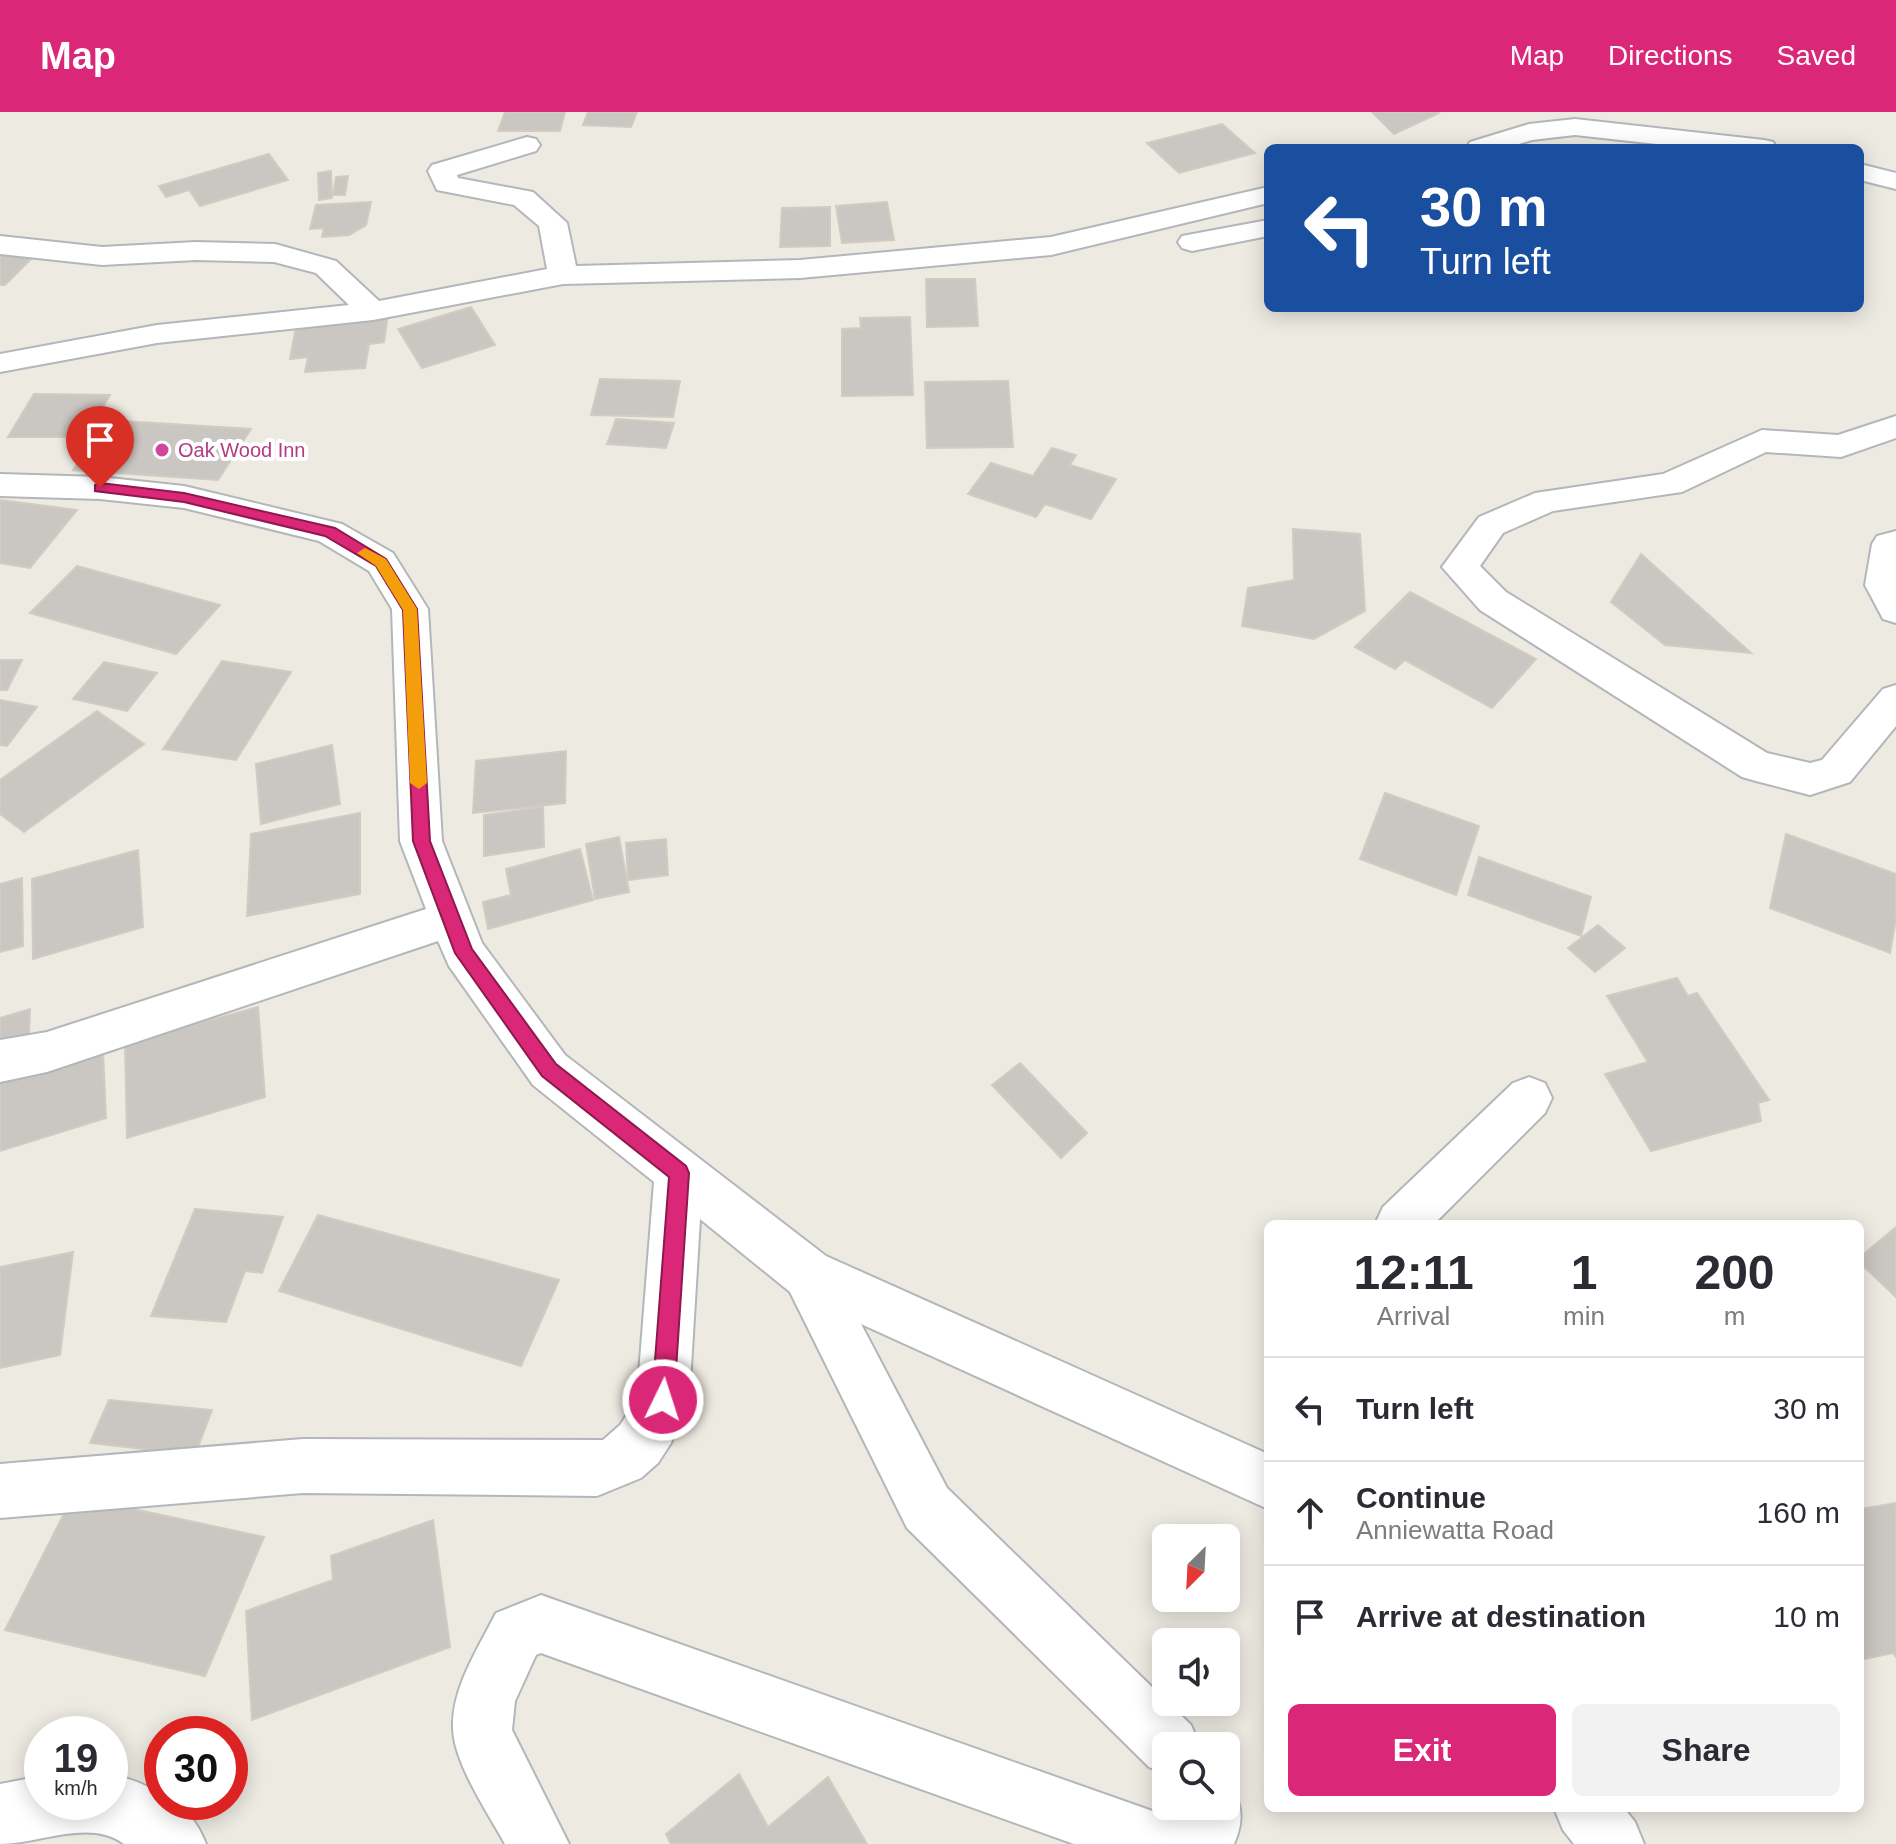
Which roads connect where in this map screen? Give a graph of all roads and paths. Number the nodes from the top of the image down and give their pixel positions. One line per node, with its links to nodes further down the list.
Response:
1 (1492, 144): 2 (street)
2 (1728, 144)
3 (527, 145): 10 (street)
4 (1864, 173): 5 (street)
5 (1896, 181)
6 (1264, 196): 9 (street)
7 (1264, 229): 9 (street)
8 (0, 245): 11 (street)
9 (1051, 246): 10 (street)
10 (563, 275): 11 (street)
11 (373, 311): 12 (street)
12 (0, 363)
13 (1896, 426): 17 (street)
14 (0, 485): 18 (street)
15 (1896, 543): 16 (street)
16 (1896, 610)
17 (1896, 699)
18 (451, 919): 19 (street); 21 (street)
19 (0, 1061)
20 (1529, 1098): 22 (street)
21 (679, 1173): 23 (street); 25 (street)
22 (1404, 1220)
23 (808, 1274): 24 (street); 26 (street)
24 (1264, 1480)
25 (0, 1491)
26 (1156, 1732)
27 (128, 1809): 32 (street)
28 (24, 1810): 30 (street)
29 (1588, 1812): 36 (street)
30 (0, 1815)
31 (1212, 1820): 35 (street)
32 (175, 1844)
33 (538, 1844): 34 (street)
34 (1161, 1844)
35 (1195, 1844)
36 (1613, 1844)

